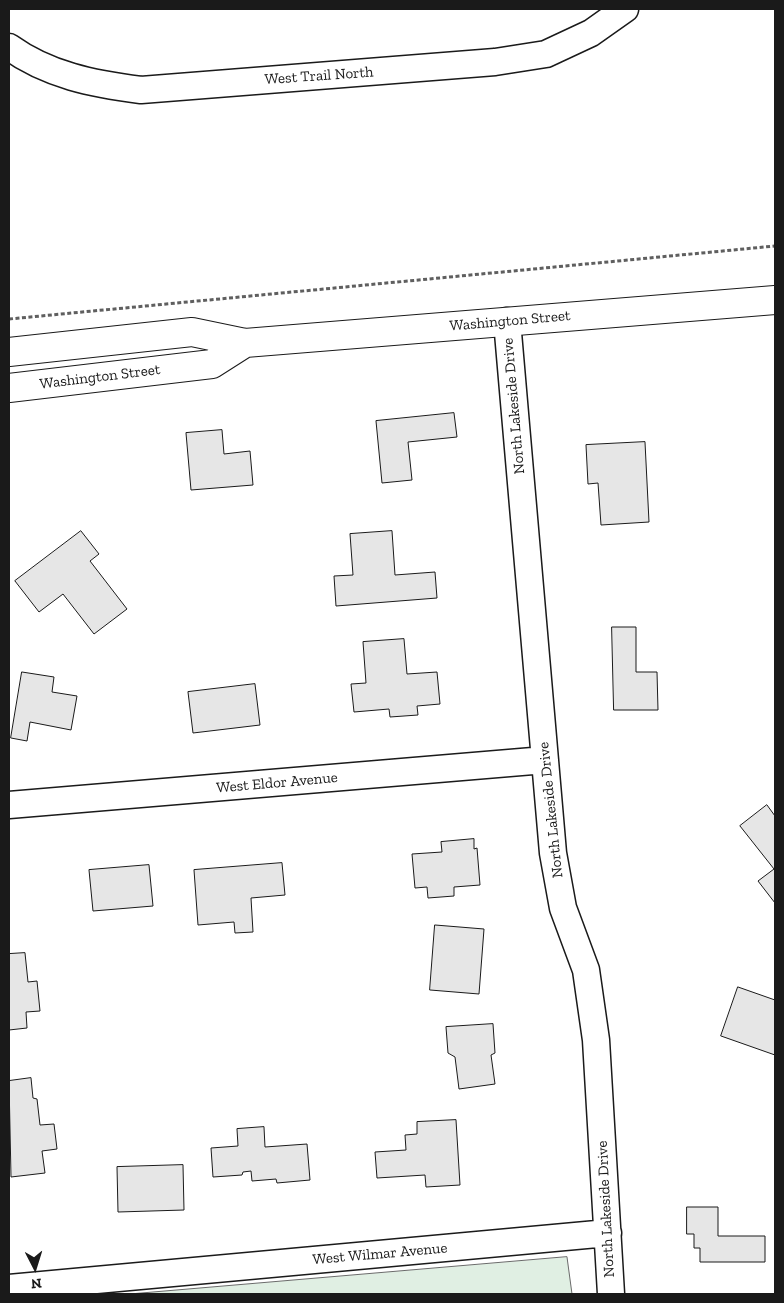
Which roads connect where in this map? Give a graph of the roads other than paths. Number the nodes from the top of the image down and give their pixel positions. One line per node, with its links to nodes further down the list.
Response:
1 (625, 9): 2 (street, West Trail North)
2 (9, 47)
3 (775, 300): 4 (main road, Washington Street)
4 (507, 321): 5 (main road, Washington Street); 8 (street, North Lakeside Drive)
5 (245, 343): 6 (main road, Washington Street); 7 (main road, Washington Street)
6 (9, 352)
7 (9, 388)
8 (545, 760): 9 (street, West Eldor Avenue); 10 (street, North Lakeside Drive)
9 (9, 805)
10 (608, 1233): 11 (street, West Wilmar Avenue); 12 (street, North Lakeside Drive)
11 (9, 1288)
12 (610, 1294)

